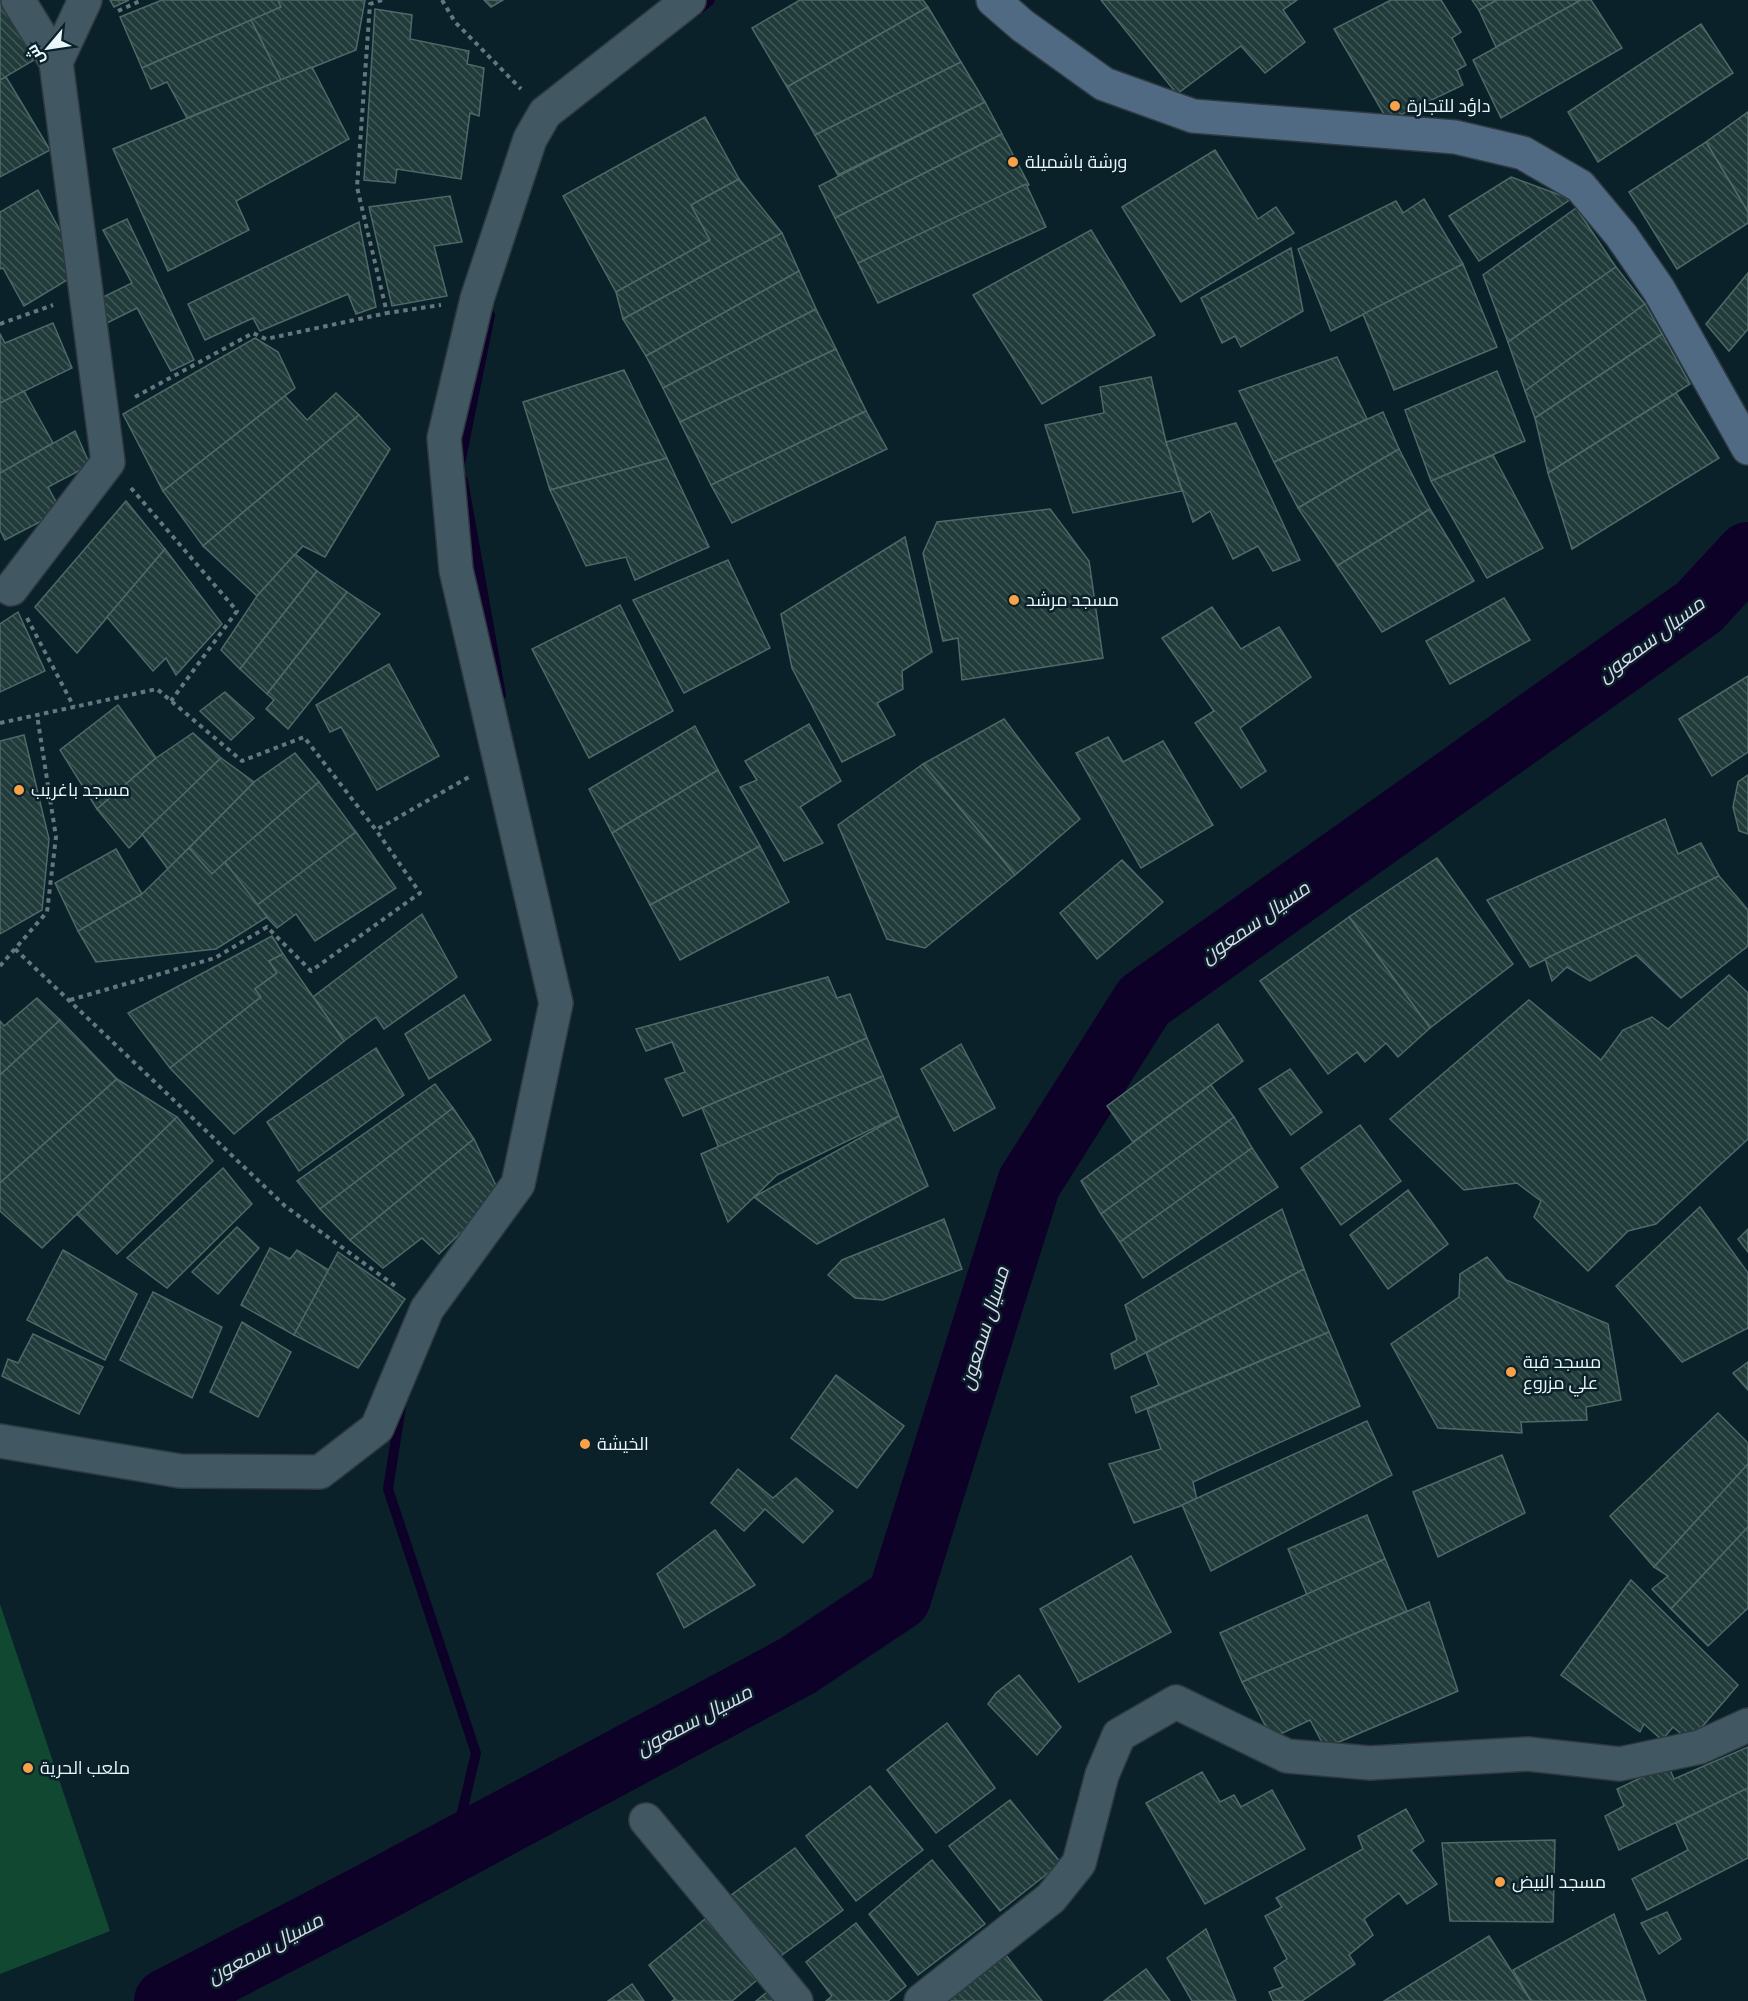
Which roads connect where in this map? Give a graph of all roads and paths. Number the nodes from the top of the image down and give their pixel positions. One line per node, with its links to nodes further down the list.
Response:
1 (18, 0): 8 (street)
2 (85, 0): 8 (street)
3 (382, 0): 7 (path)
4 (442, 0): 9 (path)
5 (689, 0): 9 (street)
6 (993, 0): 15 (main road)
7 (369, 2): 12 (path)
8 (56, 62): 10 (street)
9 (544, 113): 11 (street)
10 (86, 294): 13 (path); 14 (street)
11 (477, 298): 12 (path); 22 (street)
12 (387, 313): 14 (path)
13 (0, 324)
14 (102, 415): 16 (street)
15 (1748, 448)
16 (108, 462): 17 (street); 18 (path)
17 (11, 589): 19 (path)
18 (171, 701): 19 (path); 23 (path)
19 (74, 707): 20 (path)
20 (37, 715): 21 (path); 24 (path)
21 (0, 723)
22 (500, 760): 23 (path); 27 (street)
23 (376, 830): 26 (path)
24 (15, 949): 25 (path); 26 (path)
25 (0, 966)
26 (69, 1001): 27 (path)
27 (427, 1309): 28 (street)
28 (0, 1442)
29 (1748, 1725): 32 (street)
30 (646, 1820): 31 (street)
31 (796, 2001)
32 (921, 2001)

